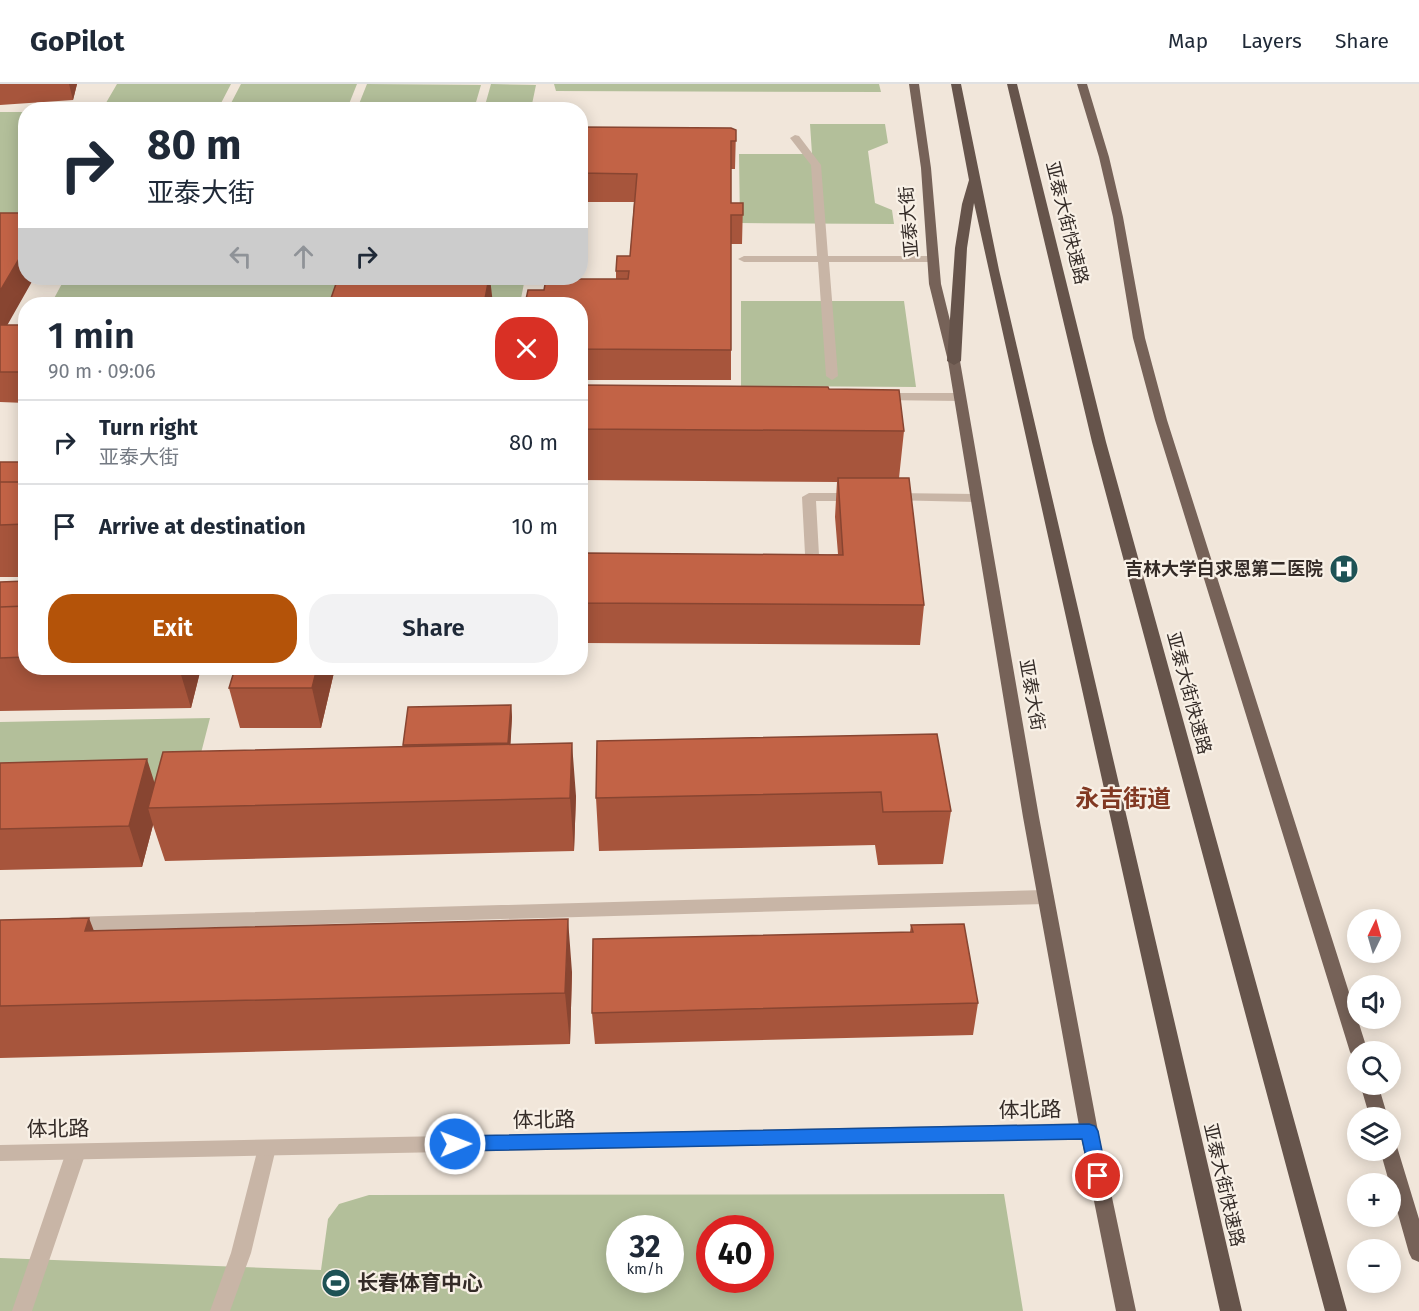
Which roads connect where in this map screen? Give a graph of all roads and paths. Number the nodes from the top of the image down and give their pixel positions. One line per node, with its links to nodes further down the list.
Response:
1 (914, 84): 13 (main road, 亚泰大街)
2 (945, 84): 7 (highway)
3 (956, 84): 7 (highway, 亚泰大街快速路)
4 (1012, 84): 8 (highway, 亚泰大街快速路)
5 (1019, 84): 8 (highway)
6 (1082, 84): 22 (main road)
7 (958, 102): 10 (highway, 亚泰大街快速路)
8 (1016, 102): 33 (highway, 亚泰大街快速路)
9 (795, 138): 12 (street)
10 (975, 181): 14 (highway); 32 (highway, 亚泰大街快速路)
11 (744, 259): 12 (street)
12 (823, 259): 13 (street); 15 (street)
13 (933, 259): 14 (main road, 亚泰大街)
14 (954, 361): 17 (main road, 亚泰大街)
15 (832, 376)
16 (865, 397): 17 (street)
17 (960, 397): 18 (main road, 亚泰大街)
18 (976, 498): 19 (street); 20 (main road, 亚泰大街)
19 (802, 583)
20 (1046, 897): 21 (street); 23 (main road, 亚泰大街)
21 (52, 925)
22 (1356, 1041)
23 (1089, 1131): 24 (street, 体北路); 31 (main road, 亚泰大街)
24 (267, 1148): 25 (street, 体北路); 30 (street)
25 (76, 1152): 26 (street, 体北路); 29 (street)
26 (0, 1153)
27 (1392, 1161): 28 (main road)
28 (1419, 1253)
29 (22, 1311)
30 (220, 1311)
31 (1126, 1311)
32 (1231, 1311)
33 (1336, 1311)

